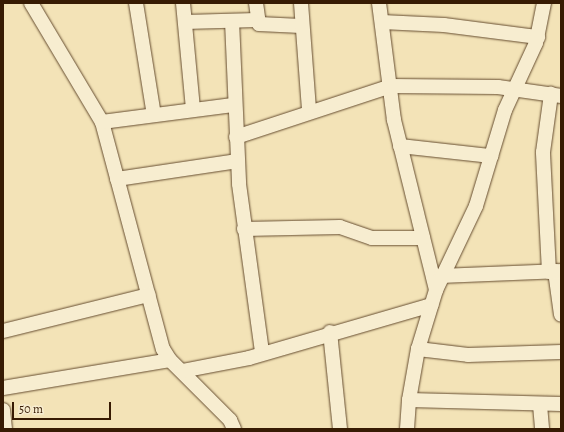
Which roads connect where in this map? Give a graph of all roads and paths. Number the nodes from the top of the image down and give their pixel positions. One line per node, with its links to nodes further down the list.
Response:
1 (31, 3): 21 (street)
2 (136, 3): 20 (street)
3 (183, 3): 10 (street)
4 (256, 3): 8 (street)
5 (301, 3): 12 (street)
6 (379, 3): 11 (street)
7 (544, 3): 13 (street)
8 (257, 20): 9 (street); 12 (street)
9 (232, 21): 10 (street); 17 (street)
10 (185, 22): 18 (street)
11 (382, 22): 13 (street); 14 (street)
12 (301, 26): 19 (street)
13 (538, 36): 15 (street)
14 (391, 86): 15 (street); 19 (street); 23 (street)
15 (516, 88): 16 (street); 24 (street)
16 (556, 95): 29 (street)
17 (233, 105): 18 (street); 22 (street)
18 (193, 108): 20 (street)
19 (309, 110): 22 (street)
20 (154, 115): 21 (street)
21 (102, 122): 26 (street)
22 (236, 137): 25 (street)
23 (400, 146): 24 (street); 28 (street)
24 (491, 156): 30 (street)
25 (238, 161): 26 (street); 27 (street)
26 (117, 179): 32 (street)
27 (244, 229): 28 (street); 39 (street)
28 (423, 238): 31 (street)
29 (555, 271): 30 (street); 34 (street)
30 (441, 276): 31 (street)
31 (436, 290): 33 (street)
32 (149, 295): 35 (street); 40 (street)
33 (431, 305): 36 (street); 37 (street)
34 (561, 315)
35 (3, 331)
36 (330, 332): 39 (street); 49 (street)
37 (418, 349): 38 (street); 43 (street)
38 (561, 352)
39 (262, 353): 41 (street)
40 (170, 360): 41 (street); 42 (street)
41 (182, 371): 48 (street)
42 (3, 388)
43 (409, 400): 45 (street); 50 (street)
44 (561, 404): 45 (street)
45 (540, 405): 51 (street)
46 (3, 410): 47 (street)
47 (5, 429)
48 (234, 429)
49 (340, 429)
50 (407, 429)
51 (542, 429)

